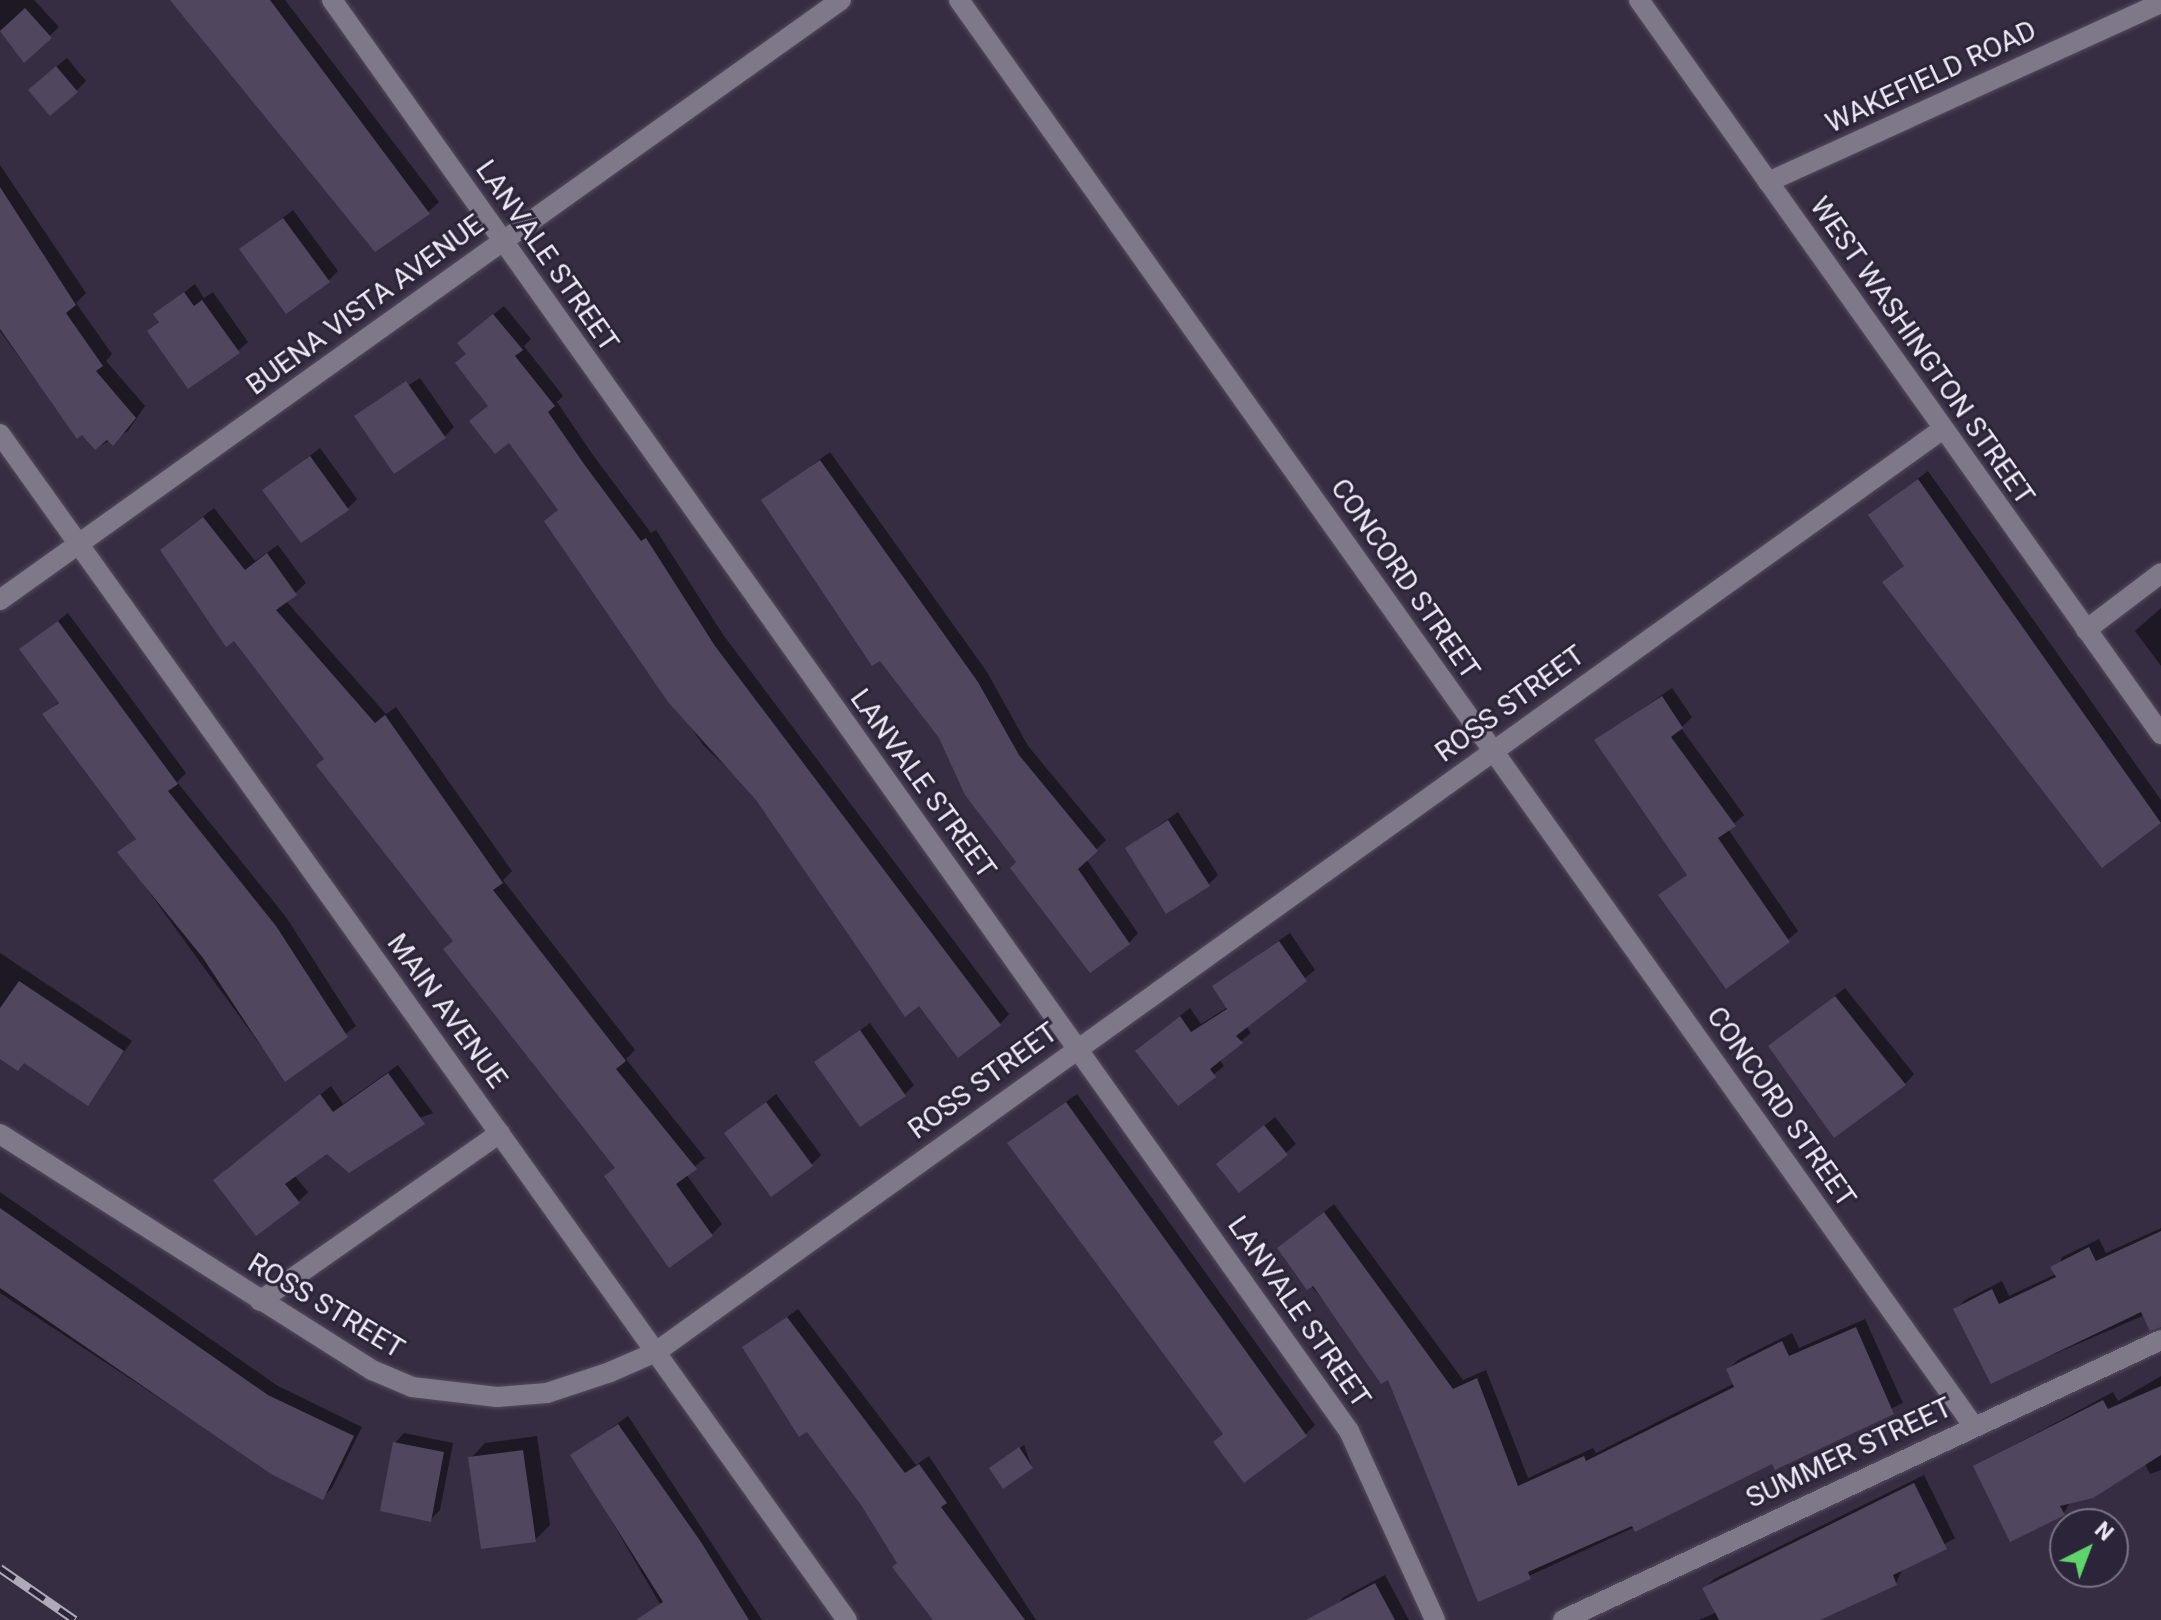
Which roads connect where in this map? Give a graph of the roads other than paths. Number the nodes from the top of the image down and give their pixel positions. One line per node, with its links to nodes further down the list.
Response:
1 (332, 0): 7 (street, LANVALE STREET)
2 (841, 0): 7 (street, BUENA VISTA AVENUE)
3 (959, 0): 15 (street, CONCORD STREET)
4 (1639, 0): 6 (street, WEST WASHINGTON STREET)
5 (2161, 3): 6 (street, WAKEFIELD ROAD)
6 (1768, 182): 8 (street, WEST WASHINGTON STREET)
7 (502, 242): 10 (street, BUENA VISTA AVENUE); 16 (street, LANVALE STREET)
8 (1943, 429): 13 (street, WEST WASHINGTON STREET); 15 (street, ROSS STREET)
9 (0, 434): 10 (street, MAIN AVENUE)
10 (78, 544): 12 (street, BUENA VISTA AVENUE); 17 (street, MAIN AVENUE)
11 (2161, 573): 13 (street)
12 (0, 600)
13 (2086, 630): 14 (street, WEST WASHINGTON STREET)
14 (2161, 734)
15 (1493, 751): 16 (street, ROSS STREET); 22 (street, CONCORD STREET)
16 (1077, 1047): 21 (street, ROSS STREET); 24 (street, LANVALE STREET)
17 (500, 1133): 19 (street); 21 (street, MAIN AVENUE)
18 (0, 1134): 19 (street, ROSS STREET)
19 (260, 1301): 21 (street, ROSS STREET)
20 (2161, 1340): 22 (street, SUMMER STREET)
21 (656, 1352): 23 (street, MAIN AVENUE)
22 (1973, 1425): 25 (street, SUMMER STREET)
23 (847, 1620)
24 (1435, 1620)
25 (1563, 1620)

